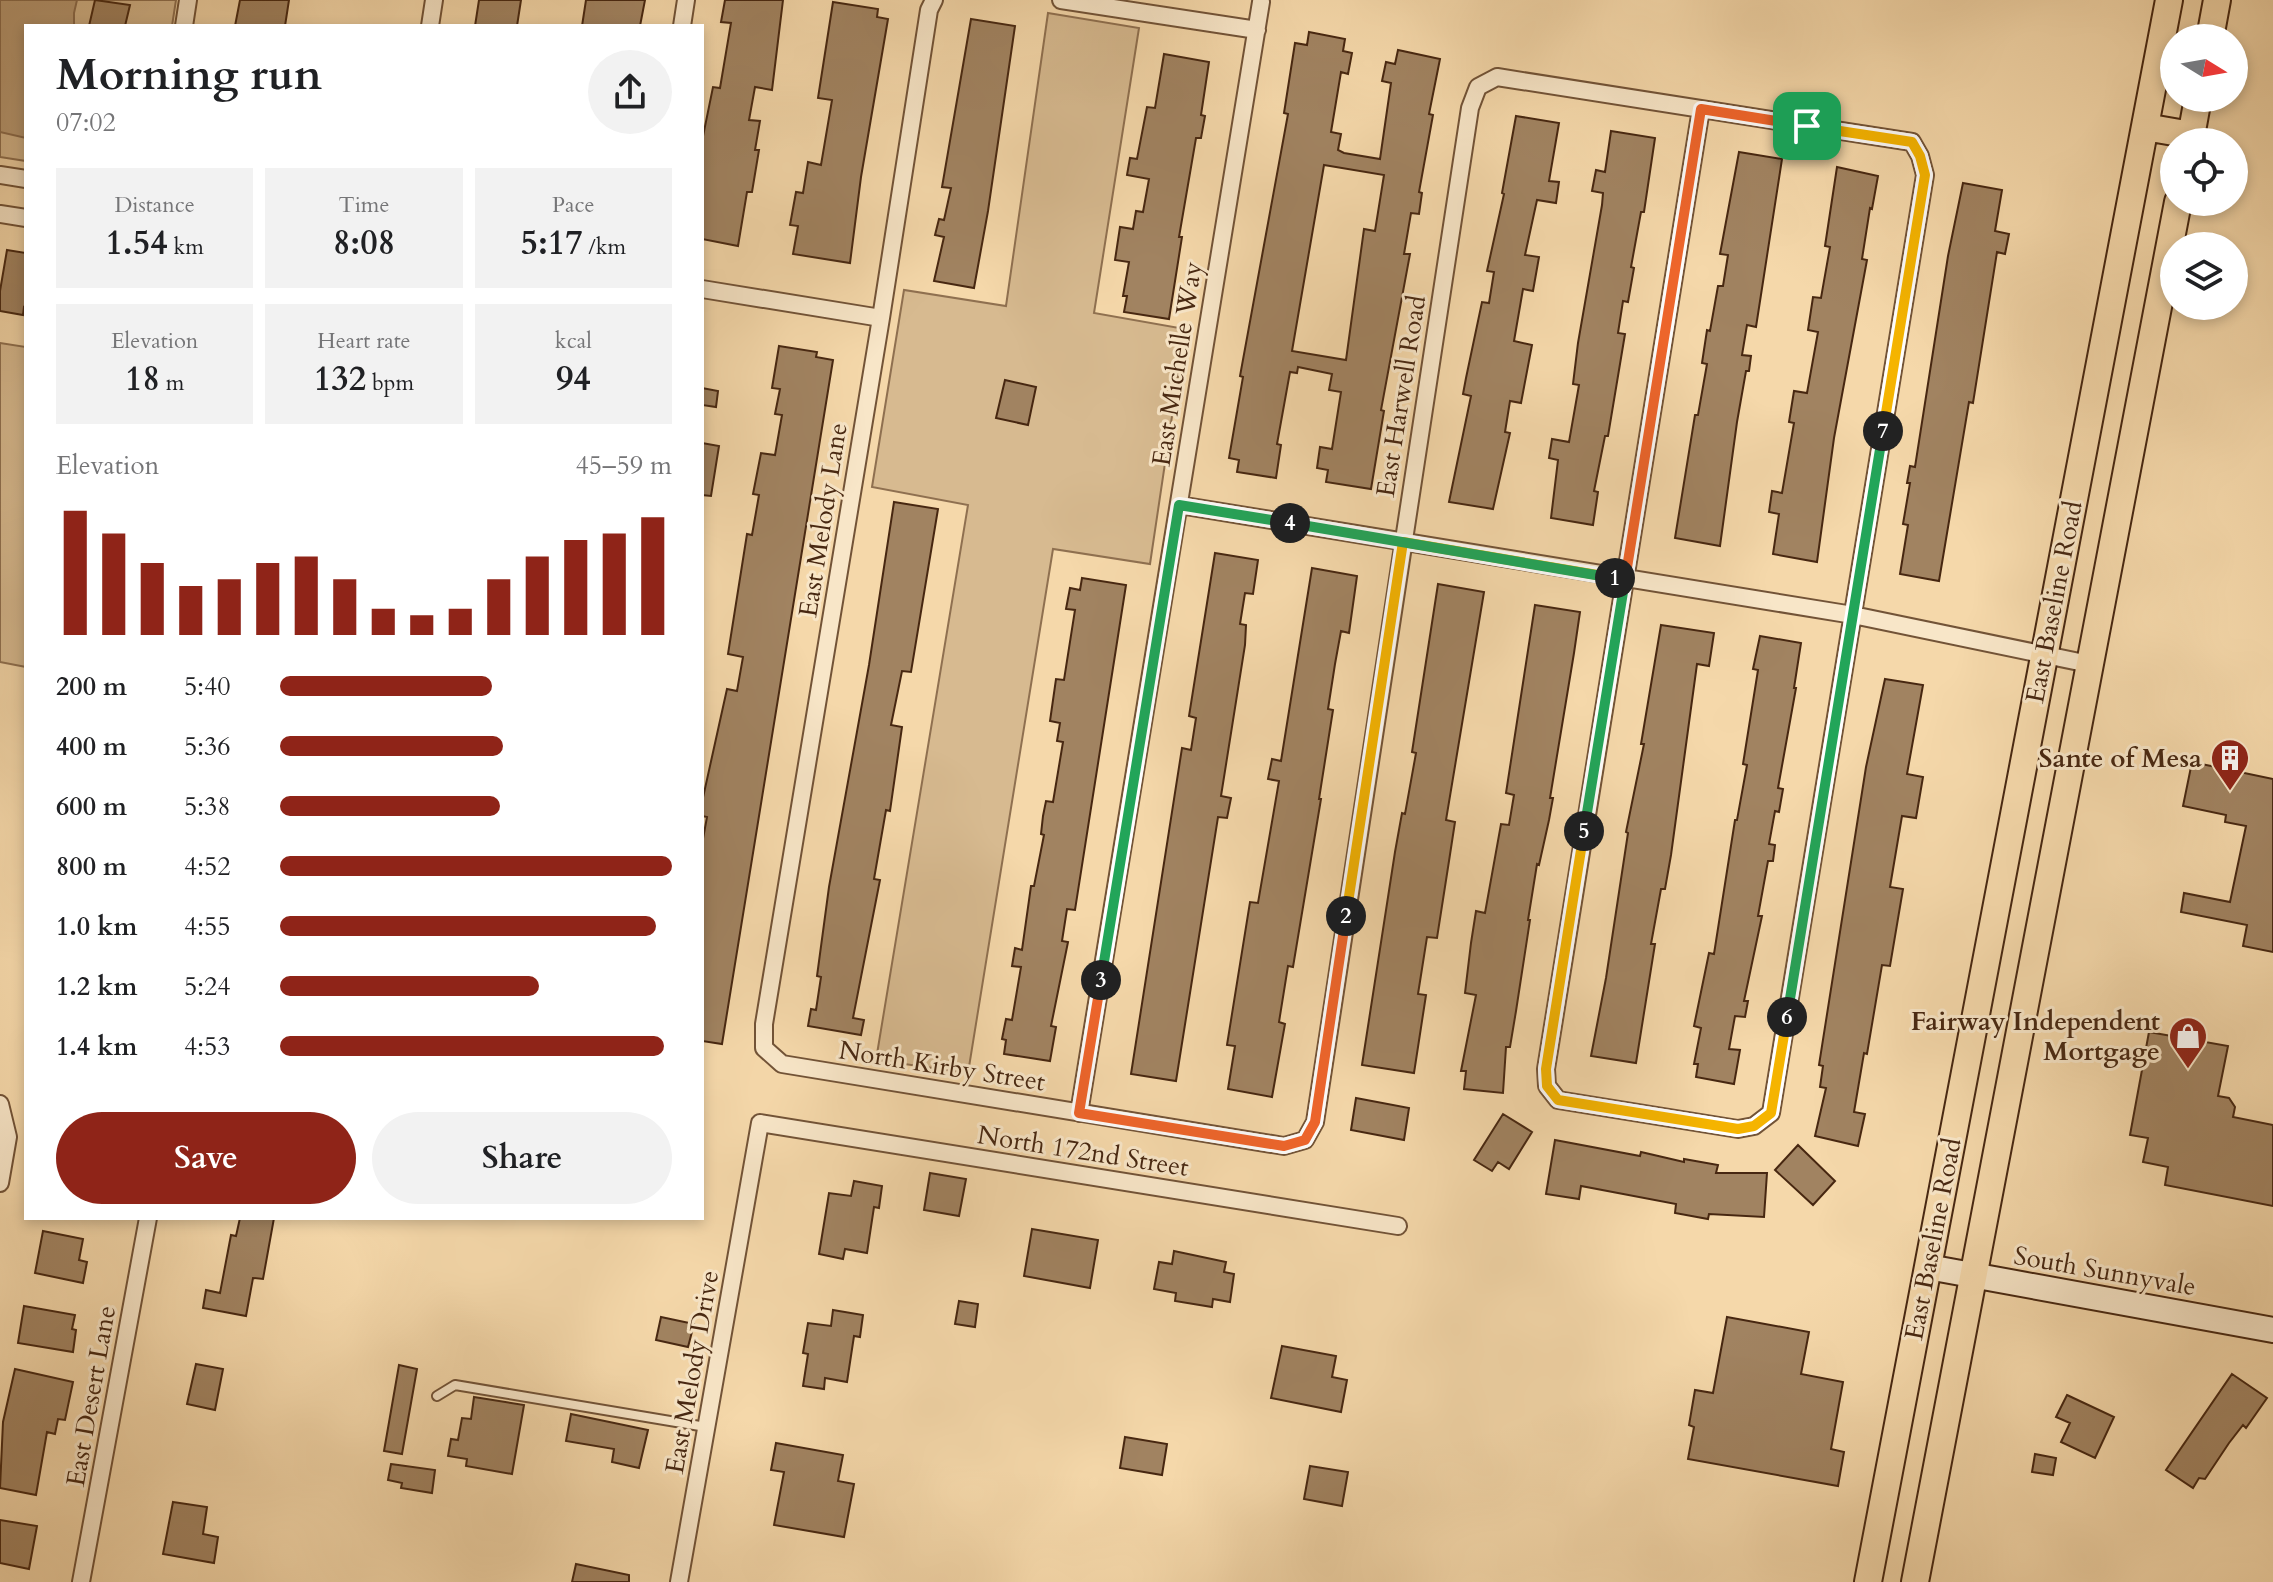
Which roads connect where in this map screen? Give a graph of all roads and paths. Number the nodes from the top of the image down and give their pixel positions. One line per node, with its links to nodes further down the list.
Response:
1 (188, 0): 9 (street)
2 (434, 0): 10 (street)
3 (686, 0): 11 (street)
4 (934, 0): 23 (street, East Melody Lane)
5 (1061, 0): 13 (street)
6 (2169, 0): 15 (main road, East Baseline Road)
7 (2217, 0): 12 (main road)
8 (1261, 2): 13 (street, East Michelle Way)
9 (184, 24)
10 (430, 24)
11 (682, 24)
12 (2213, 24)
13 (1257, 30): 24 (street, East Michelle Way)
14 (1701, 109): 25 (street, East Harwell Road); 26 (street); 27 (street)
15 (2145, 127): 16 (main road); 28 (main road, East Baseline Road)
16 (2160, 131)
17 (0, 175): 18 (street)
18 (24, 179)
19 (0, 214): 21 (street)
20 (2175, 216): 29 (main road, East Baseline Road)
21 (24, 218)
22 (704, 289): 23 (street)
23 (881, 318): 30 (street, East Melody Lane)
24 (1179, 505): 25 (street); 32 (street, East Michelle Way)
25 (1403, 542): 26 (street); 34 (street, East Harwell Road)
26 (1625, 580): 27 (street); 27 (street)
27 (1853, 615): 28 (street)
28 (2044, 655): 29 (street); 38 (main road, East Baseline Road)
29 (2089, 664): 39 (main road, East Baseline Road)
30 (764, 1048): 32 (street, North Kirby Street)
31 (0, 1104): 35 (street)
32 (1079, 1113): 34 (street, North Kirby Street)
33 (760, 1123): 37 (street, North 172nd Street); 42 (street, East Melody Drive)
34 (1305, 1140)
35 (0, 1183)
36 (148, 1220): 43 (street, East Desert Lane)
37 (1398, 1226)
38 (1928, 1267): 39 (street, South Sunnyvale); 45 (main road, East Baseline Road)
39 (1974, 1276): 40 (street, South Sunnyvale); 46 (main road, East Baseline Road)
40 (2273, 1330)
41 (437, 1396): 42 (lane)
42 (706, 1427): 44 (street, East Melody Drive)
43 (81, 1582)
44 (679, 1582)
45 (1868, 1582)
46 (1915, 1582)

